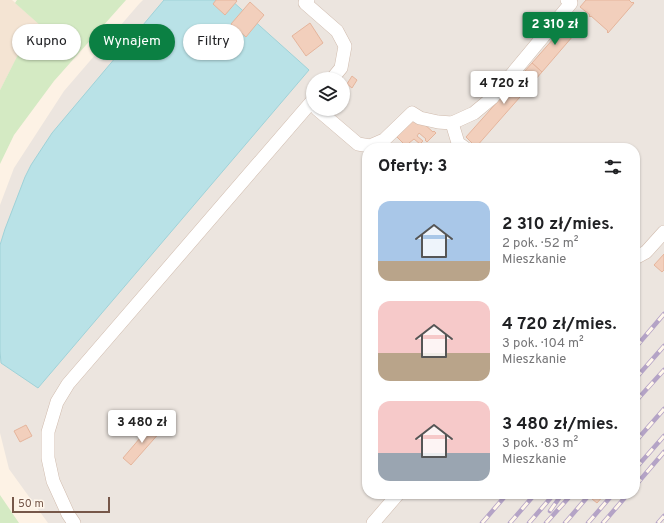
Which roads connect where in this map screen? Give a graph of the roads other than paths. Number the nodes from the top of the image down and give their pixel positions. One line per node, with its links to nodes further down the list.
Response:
1 (567, 0): 6 (lane)
2 (304, 1): 3 (lane)
3 (338, 72)
4 (306, 113): 13 (lane)
5 (326, 116): 9 (lane)
6 (452, 123): 7 (lane); 8 (lane)
7 (377, 143)
8 (459, 143)
9 (362, 145)
10 (664, 232): 11 (lane)
11 (640, 255)
12 (394, 499): 14 (lane)
13 (74, 523)
14 (373, 523)

